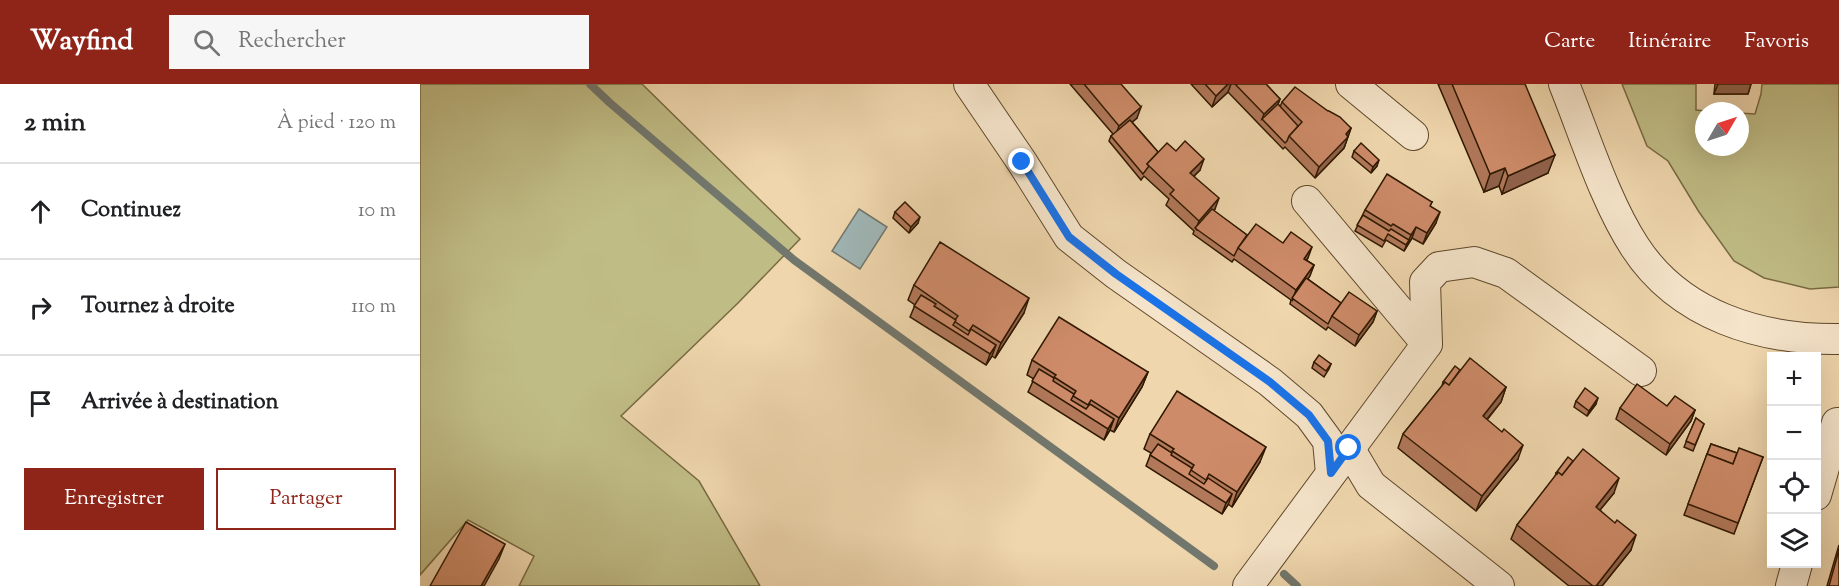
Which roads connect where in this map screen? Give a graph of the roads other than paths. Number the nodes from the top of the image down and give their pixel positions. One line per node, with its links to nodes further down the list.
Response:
1 (969, 84): 11 (street)
2 (1352, 84): 4 (street)
3 (1564, 84): 6 (street)
4 (1413, 135)
5 (1307, 201): 7 (street)
6 (1839, 339)
7 (1427, 344): 8 (street); 10 (street)
8 (1641, 371)
9 (1837, 423): 12 (street)
10 (1349, 448): 11 (street); 15 (street)
11 (1331, 473): 14 (street)
12 (1821, 478)
13 (1796, 568): 16 (street)
14 (1248, 586)
15 (1499, 586)
16 (1791, 586)

